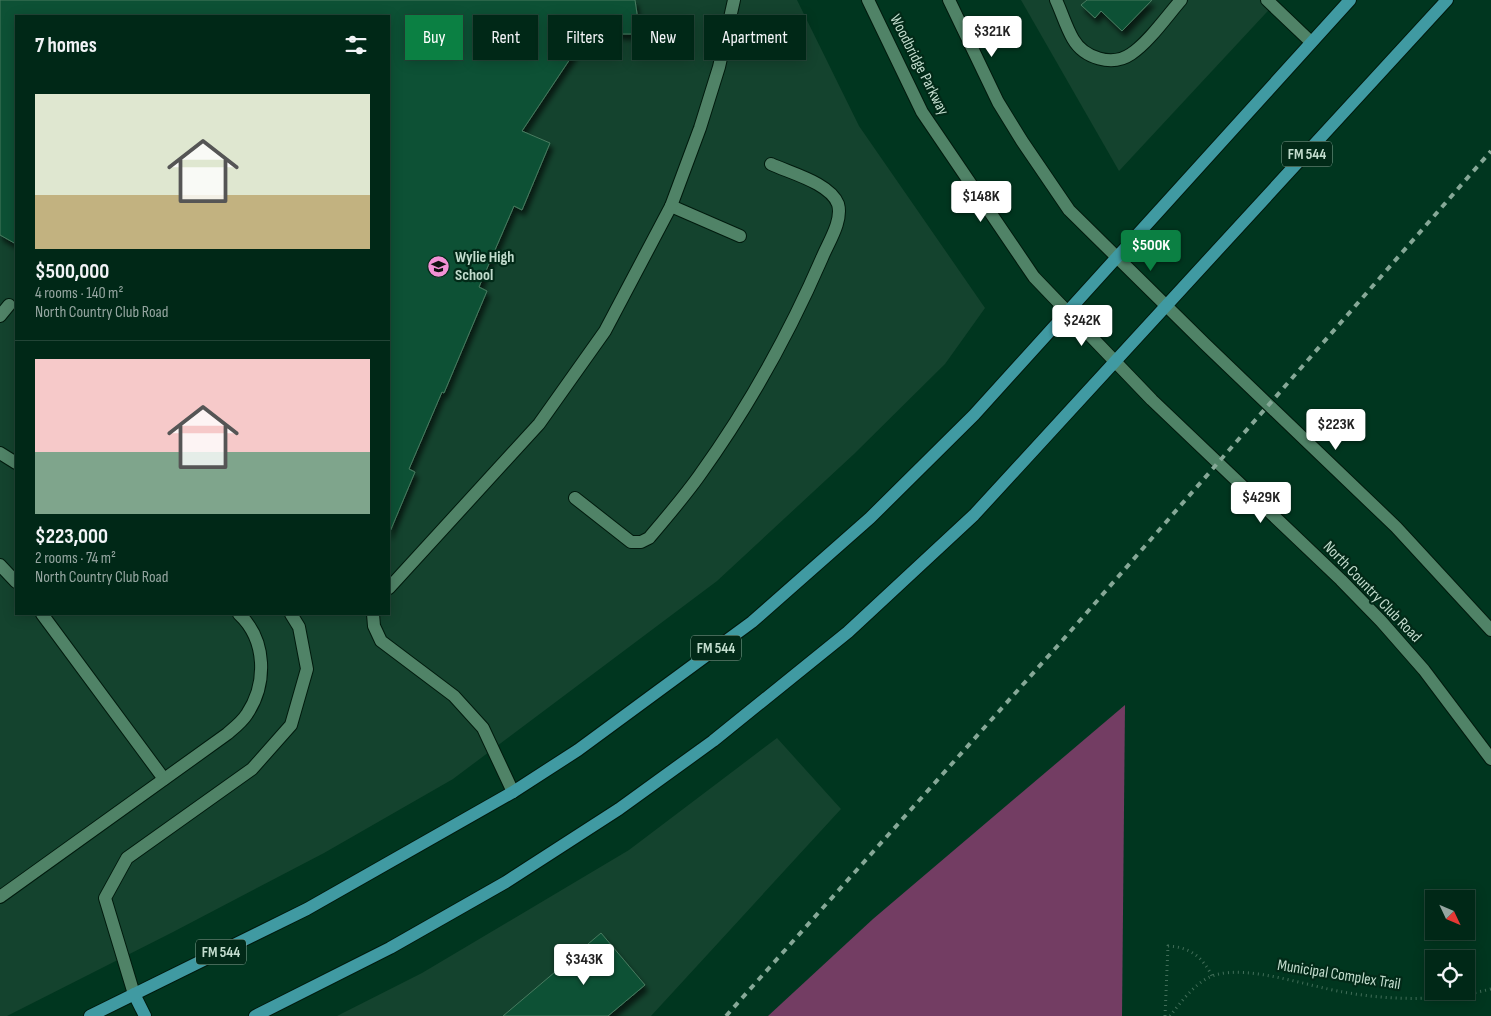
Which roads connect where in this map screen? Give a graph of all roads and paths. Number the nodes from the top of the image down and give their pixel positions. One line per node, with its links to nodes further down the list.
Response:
1 (734, 0): 11 (main road)
2 (868, 0): 16 (main road, Woodbridge Parkway)
3 (949, 0): 13 (main road)
4 (1056, 0): 5 (main road)
5 (1182, 0)
6 (1267, 0): 9 (main road)
7 (1350, 0): 9 (main road, FM 544 / FM 544)
8 (1447, 0): 15 (main road, FM 544 / FM 544)
9 (1311, 42): 13 (main road, FM 544 / FM 544)
10 (771, 164): 21 (main road)
11 (671, 206): 12 (main road); 24 (main road)
12 (740, 236)
13 (1117, 257): 15 (main road); 16 (main road, FM 544 / FM 544)
14 (9, 306): 17 (main road)
15 (1167, 307): 18 (main road, FM 544 / FM 544); 29 (main road)
16 (1066, 313): 18 (main road, North Country Club Road); 32 (main road, FM 544 / FM 544)
17 (0, 316)
18 (1117, 362): 30 (main road, North Country Club Road); 39 (main road, FM 544 / FM 544)
19 (0, 453): 20 (main road)
20 (15, 462)
21 (575, 498)
22 (0, 565): 23 (main road)
23 (15, 581)
24 (390, 587)
25 (43, 615): 31 (main road)
26 (240, 615): 31 (main road)
27 (292, 615): 36 (main road)
28 (373, 615): 32 (main road)
29 (1491, 630)
30 (1491, 760)
31 (164, 779): 33 (main road)
32 (513, 792): 36 (main road, FM 544 / FM 544)
33 (0, 897)
34 (1212, 976): 35 (path, Municipal Complex Trail); 40 (path); 41 (path)
35 (1491, 989)
36 (134, 994): 37 (main road, FM 544 / FM 544); 38 (main road)
37 (90, 1016)
38 (145, 1016)
39 (255, 1016)
40 (1165, 1016)
41 (1170, 1016)

